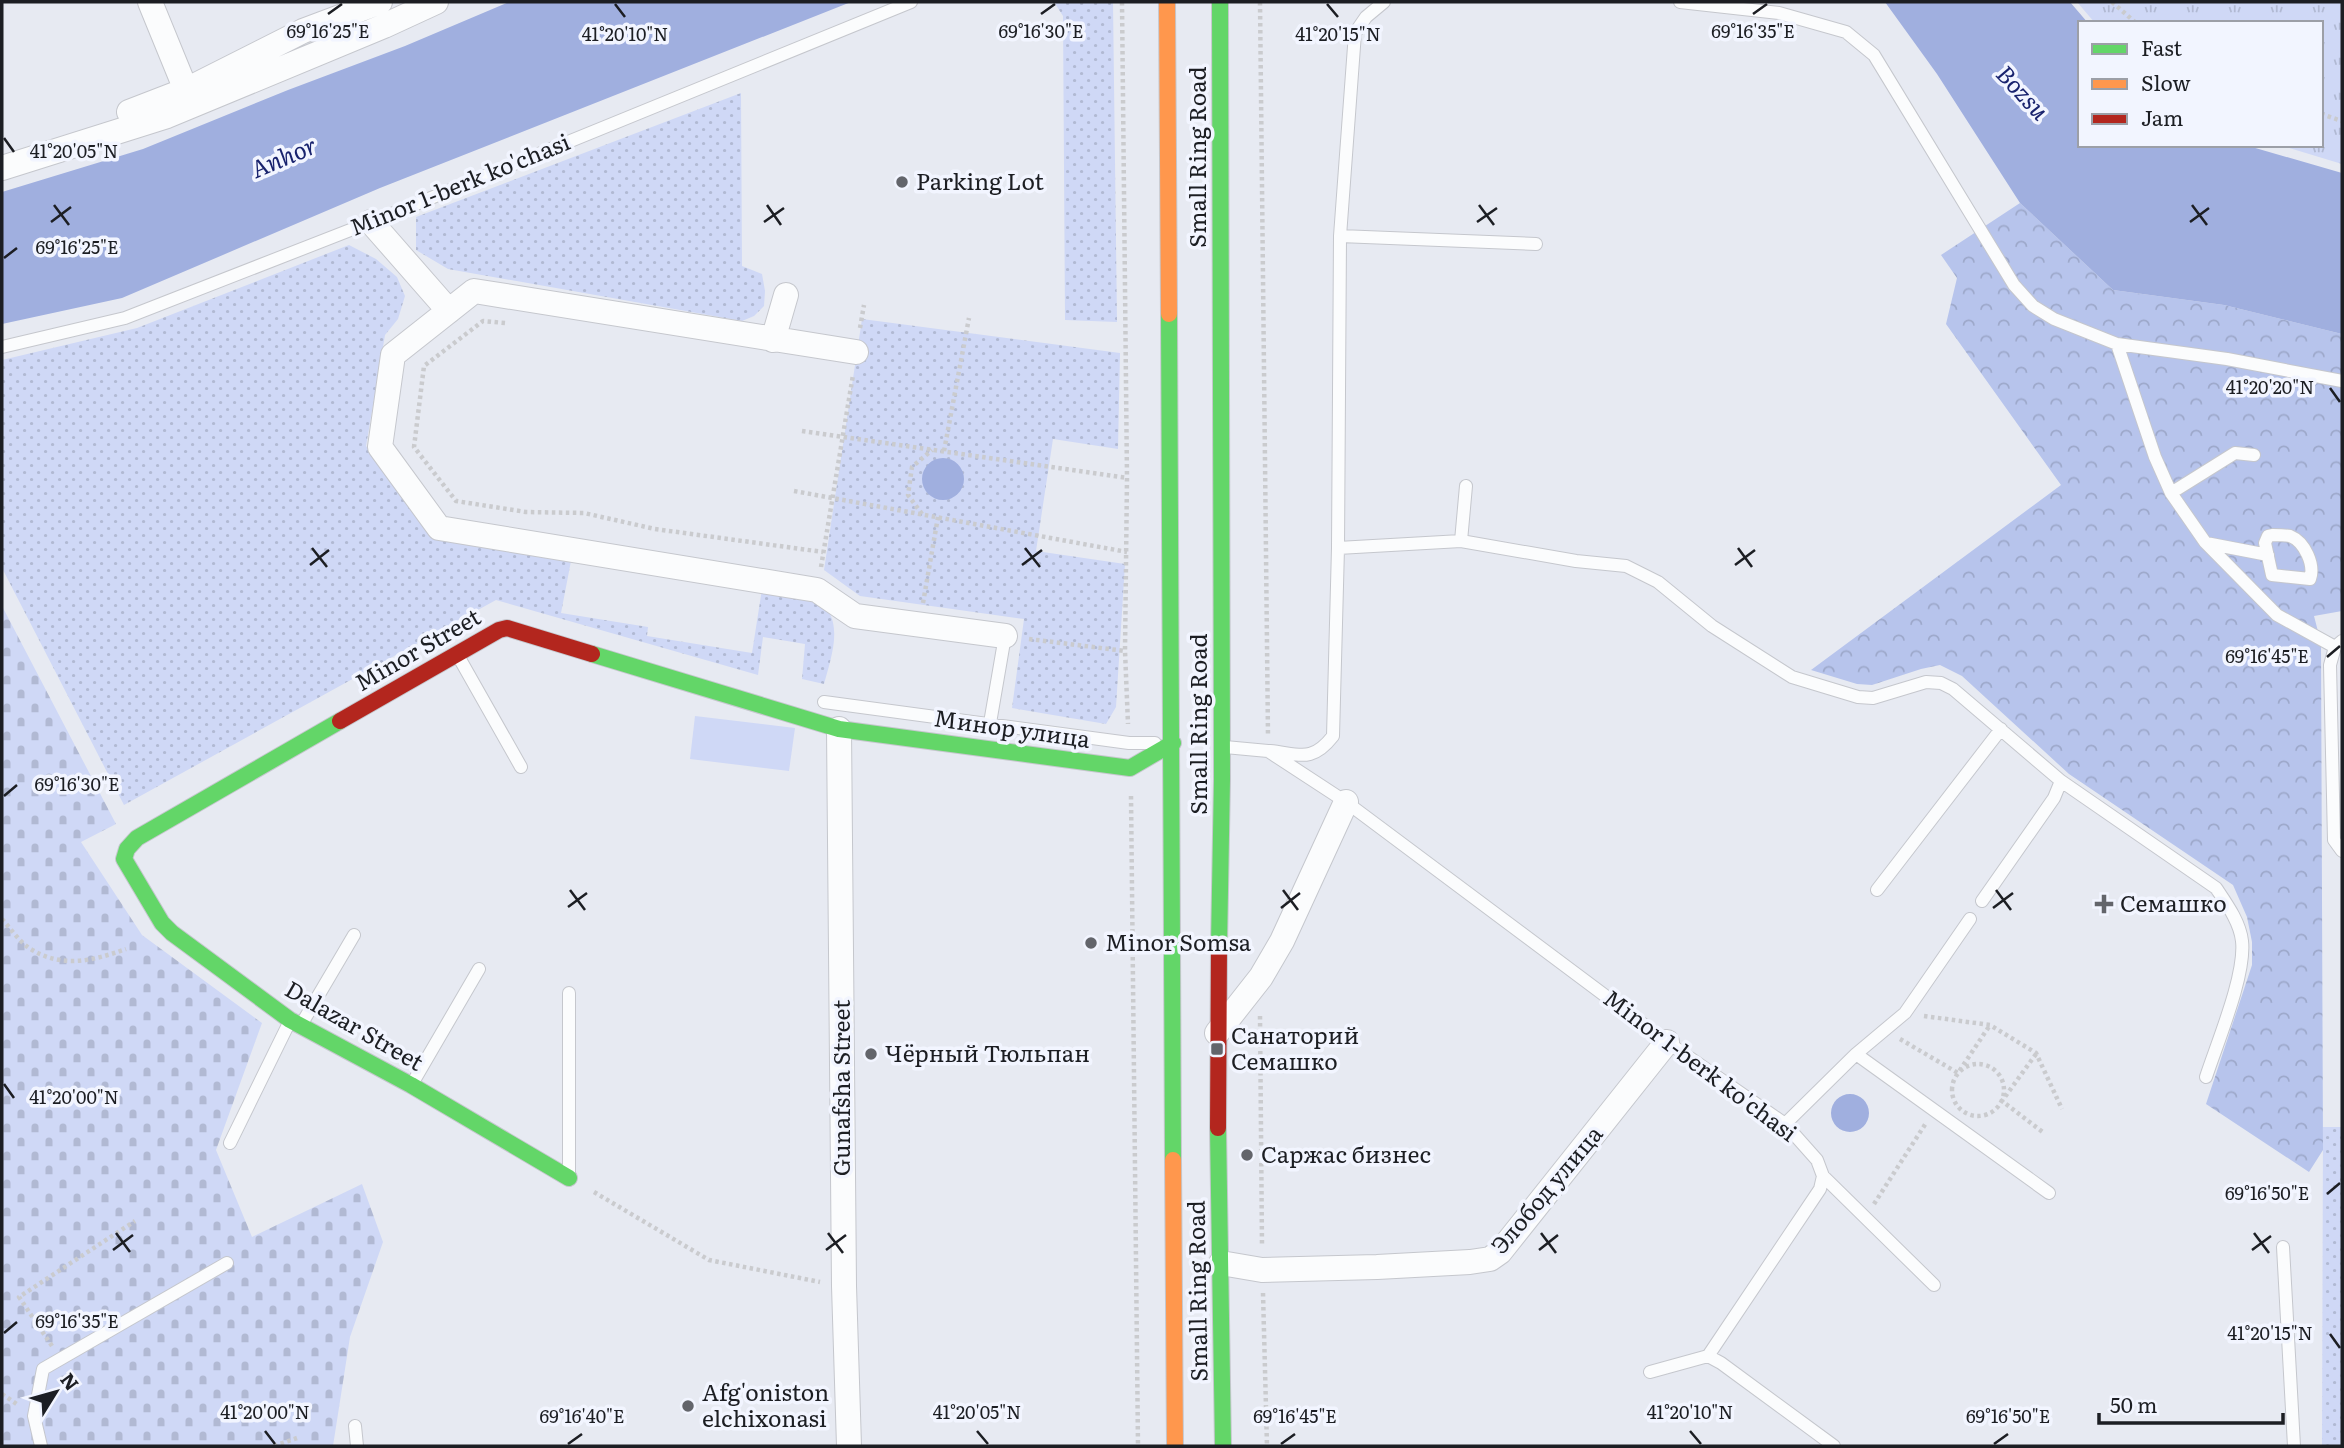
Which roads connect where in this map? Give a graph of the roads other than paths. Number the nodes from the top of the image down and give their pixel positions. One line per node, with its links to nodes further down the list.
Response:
1 (149, 2): 9 (street)
2 (380, 2): 9 (street)
3 (436, 2): 11 (street)
4 (911, 2): 12 (lane, Minor 1-berk ko'chasi)
5 (1167, 2): 36 (main road, Small Ring Road)
6 (1220, 2): 37 (main road, Small Ring Road)
7 (1384, 2): 13 (lane)
8 (1680, 2): 18 (lane)
9 (186, 90): 10 (street)
10 (2, 152)
11 (2, 167)
12 (371, 222): 16 (street); 19 (lane, Minor 1-berk ko'chasi)
13 (1340, 236): 14 (lane); 27 (lane)
14 (1536, 244)
15 (786, 295): 17 (street)
16 (449, 311): 17 (street); 29 (street)
17 (773, 340): 20 (street)
18 (2117, 344): 21 (lane); 24 (lane)
19 (2, 347)
20 (856, 352)
21 (2342, 381)
22 (2254, 455): 24 (lane)
23 (1466, 486): 25 (lane)
24 (2171, 493): 26 (lane)
25 (1461, 541): 27 (lane); 35 (lane)
26 (2205, 542): 28 (lane); 30 (lane)
27 (1338, 548): 38 (lane)
28 (2268, 555)
29 (1005, 636): 33 (lane)
30 (2339, 644): 43 (lane)
31 (457, 653): 34 (main road, Minor Street); 39 (lane); 42 (main road, Minor Street)
32 (824, 702): 33 (lane)
33 (990, 723): 36 (lane)
34 (839, 729): 36 (main road, Минор улица); 70 (street, Gunafsha Street)
35 (2001, 729): 40 (lane); 44 (lane)
36 (1173, 743): 71 (main road, Small Ring Road)
37 (1222, 746): 38 (lane, Minor 1-berk ko'chasi); 51 (main road, Small Ring Road)
38 (1268, 751): 41 (lane, Minor 1-berk ko'chasi)
39 (521, 767)
40 (2061, 781): 45 (lane); 54 (lane)
41 (1346, 802): 51 (street); 52 (lane, Minor 1-berk ko'chasi)
42 (127, 849): 50 (main road, Dalazar Street)
43 (2342, 851)
44 (1877, 890)
45 (1982, 901)
46 (1970, 919): 53 (lane)
47 (354, 935): 50 (lane)
48 (479, 969): 55 (lane)
49 (569, 993): 59 (lane)
50 (296, 1022): 55 (main road, Dalazar Street); 57 (lane)
51 (1217, 1033): 63 (main road, Small Ring Road)
52 (1667, 1042): 56 (lane, Minor 1-berk ko'chasi); 63 (street, Элобод улица)
53 (1856, 1054): 56 (lane); 60 (lane)
54 (2206, 1077)
55 (411, 1085): 59 (main road, Dalazar Street)
56 (1784, 1124): 58 (lane, Minor 1-berk ko'chasi)
57 (230, 1143)
58 (1823, 1176): 64 (lane, Minor 1-berk ko'chasi); 65 (lane)
59 (569, 1178)
60 (2049, 1193)
61 (2283, 1247): 74 (lane)
62 (227, 1262): 68 (lane)
63 (1221, 1263): 72 (main road, Small Ring Road)
64 (1934, 1285)
65 (1708, 1356): 66 (lane); 73 (lane)
66 (1650, 1372)
67 (355, 1426): 69 (lane)
68 (41, 1446)
69 (357, 1446)
70 (849, 1446)
71 (1175, 1446)
72 (1223, 1446)
73 (1835, 1446)
74 (2294, 1446)

